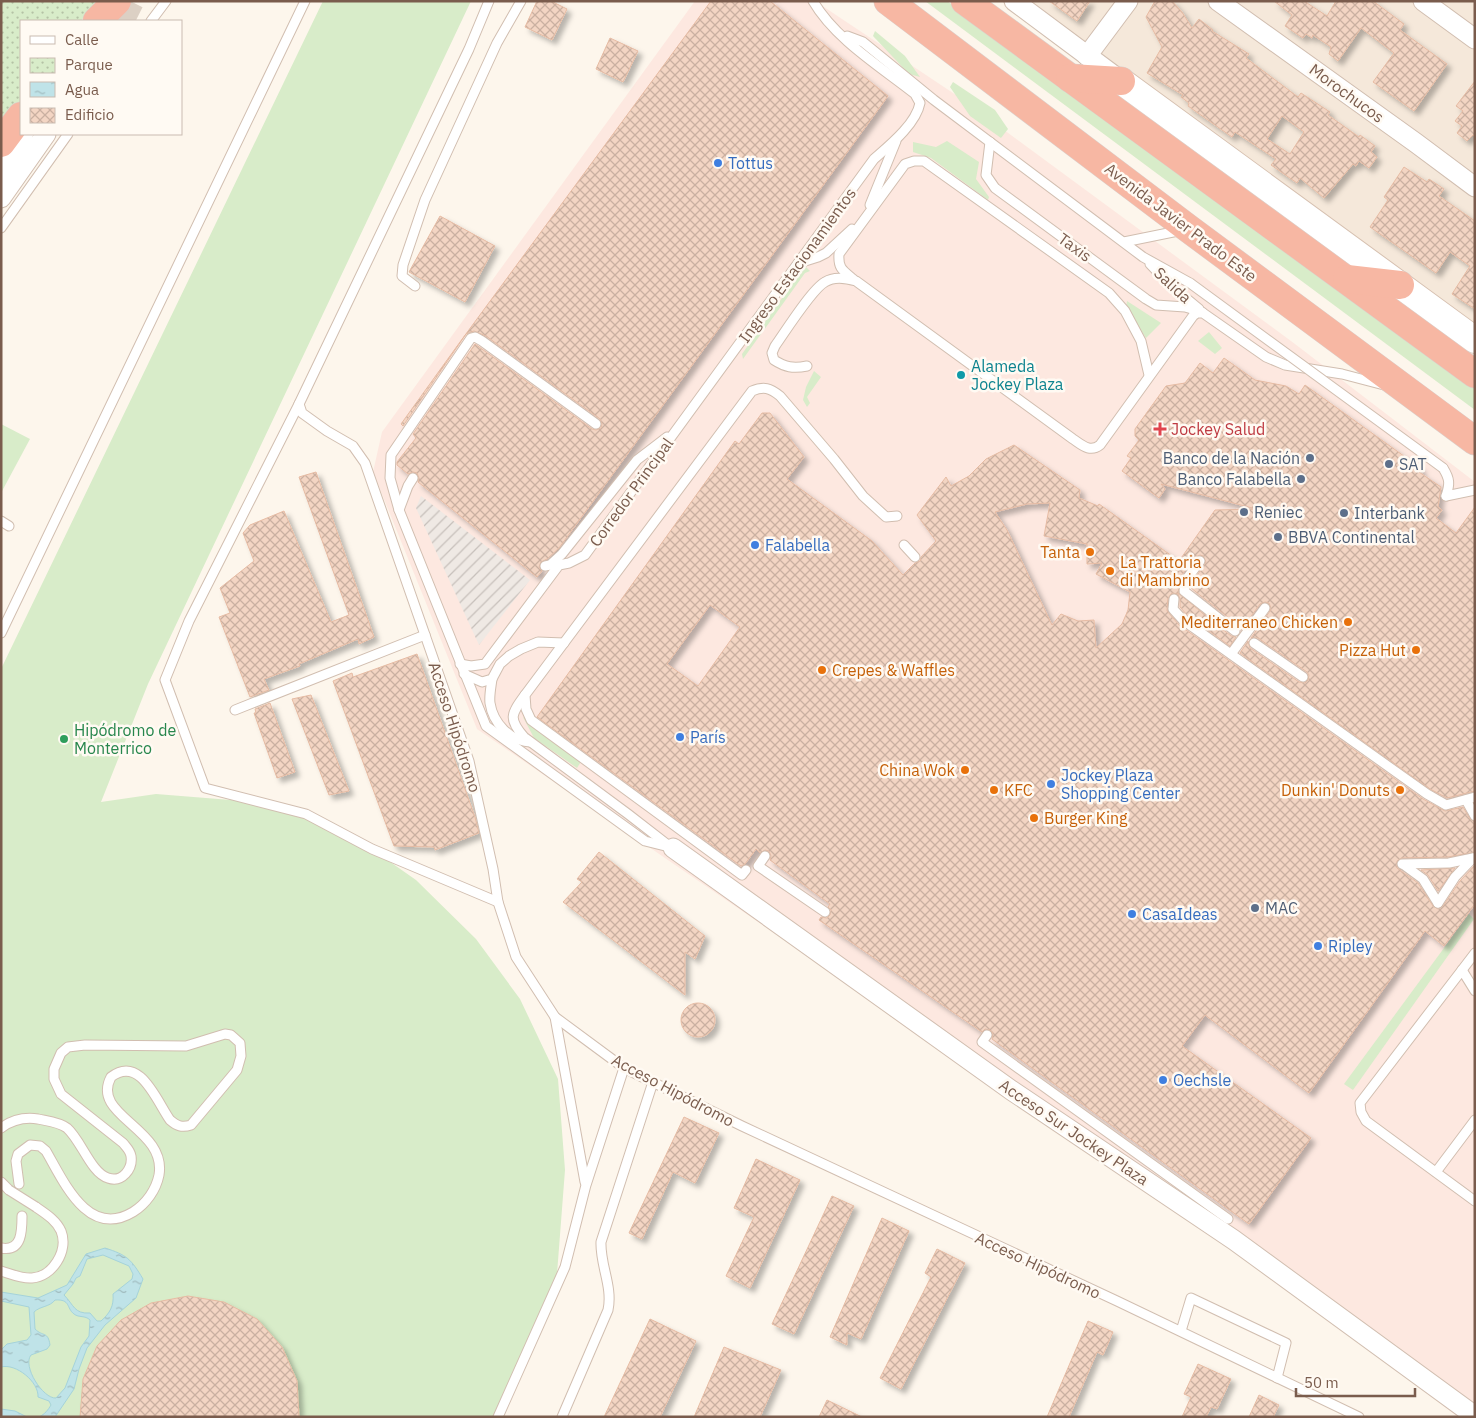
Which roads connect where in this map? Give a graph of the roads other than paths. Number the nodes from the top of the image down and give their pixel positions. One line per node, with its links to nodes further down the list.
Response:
1 (117, 1): 13 (highway)
2 (166, 1): 14 (lane)
3 (306, 1): 61 (lane)
4 (489, 1): 46 (lane)
5 (521, 1): 39 (lane)
6 (813, 1): 15 (lane)
7 (888, 1): 32 (highway, Avenida Javier Prado Este)
8 (965, 1): 18 (highway)
9 (1128, 1): 17 (street)
10 (1218, 1): 28 (street, Morochucos)
11 (1428, 3): 16 (street)
12 (1024, 4): 17 (street)
13 (98, 20)
14 (152, 20)
15 (840, 34): 24 (lane, Ingreso Estacionamientos); 25 (lane)
16 (1475, 39)
17 (1087, 56): 19 (street)
18 (1070, 78): 19 (highway); 36 (highway)
19 (1122, 81): 38 (main road)
20 (20, 117): 26 (highway)
21 (20, 133): 27 (main road)
22 (45, 135): 29 (street)
23 (67, 135): 31 (lane)
24 (897, 138): 30 (lane); 35 (lane, Ingreso Estacionamientos)
25 (990, 142): 33 (lane); 40 (lane, Taxis)
26 (1, 143)
27 (1, 170)
28 (1475, 187)
29 (1, 198)
30 (866, 217): 35 (lane); 37 (lane); 44 (lane)
31 (1, 228)
32 (1189, 229): 33 (lane); 45 (highway, Avenida Javier Prado Este)
33 (1124, 242): 34 (lane)
34 (1143, 256): 40 (lane, Salida); 51 (lane, bridge)
35 (799, 263): 48 (lane, Ingreso Estacionamientos)
36 (1347, 279): 38 (highway); 43 (highway)
37 (856, 281): 42 (lane); 44 (lane)
38 (1400, 285): 41 (main road)
39 (415, 286)
40 (1204, 312): 44 (lane); 45 (lane, Salida)
41 (1475, 340)
42 (807, 366)
43 (1475, 374)
44 (1150, 375)
45 (1407, 392): 49 (highway, Avenida Javier Prado Este)
46 (299, 404): 62 (lane, Acceso Hipódromo); 79 (lane)
47 (596, 424): 52 (lane)
48 (675, 431): 57 (lane); 66 (lane, Corredor Principal)
49 (1475, 441)
50 (413, 478): 52 (lane)
51 (1475, 490)
52 (399, 510): 66 (lane)
53 (897, 516): 64 (lane)
54 (904, 545): 55 (lane)
55 (915, 557)
56 (1200, 561): 60 (lane)
57 (546, 566)
58 (1174, 599): 65 (lane)
59 (1265, 608): 65 (lane)
60 (1235, 631)
61 (1, 633)
62 (425, 635): 71 (lane); 79 (lane, Acceso Hipódromo)
63 (1254, 642): 68 (lane)
64 (564, 643): 69 (lane); 70 (lane)
65 (1231, 654): 73 (lane)
66 (459, 661): 67 (lane)
67 (464, 674): 69 (lane); 75 (lane)
68 (1303, 677)
69 (492, 679): 72 (lane)
70 (525, 695): 72 (lane); 78 (lane)
71 (235, 710)
72 (530, 742): 75 (lane)
73 (1470, 798): 74 (lane)
74 (1475, 816)
75 (672, 848): 96 (street, Acceso Sur Jockey Plaza)
76 (764, 856): 80 (lane)
77 (1474, 857): 77 (lane)
78 (746, 870)
79 (498, 902): 84 (lane, Acceso Hipódromo)
80 (825, 912)
81 (1475, 953): 82 (lane)
82 (1462, 970): 83 (lane); 90 (lane)
83 (1475, 991)
84 (555, 1017): 86 (lane, Acceso Hipódromo); 93 (lane)
85 (987, 1035): 96 (lane)
86 (624, 1068): 87 (lane, Acceso Hipódromo); 93 (lane)
87 (653, 1082): 99 (lane, Acceso Hipódromo); 103 (lane)
88 (1475, 1120): 90 (lane)
89 (1, 1128): 92 (lane)
90 (1436, 1172): 94 (lane)
91 (1, 1182): 98 (lane, bridge)
92 (19, 1184)
93 (586, 1185): 102 (lane)
94 (1475, 1201)
95 (22, 1216): 97 (lane)
96 (1227, 1221): 101 (street, Acceso Sur Jockey Plaza)
97 (1, 1248)
98 (1, 1271)
99 (1181, 1332): 100 (lane, Acceso Hipódromo); 100 (lane)
100 (1278, 1378): 104 (lane, Acceso Hipódromo)
101 (1475, 1416)
102 (498, 1417)
103 (562, 1417)
104 (1359, 1417)

